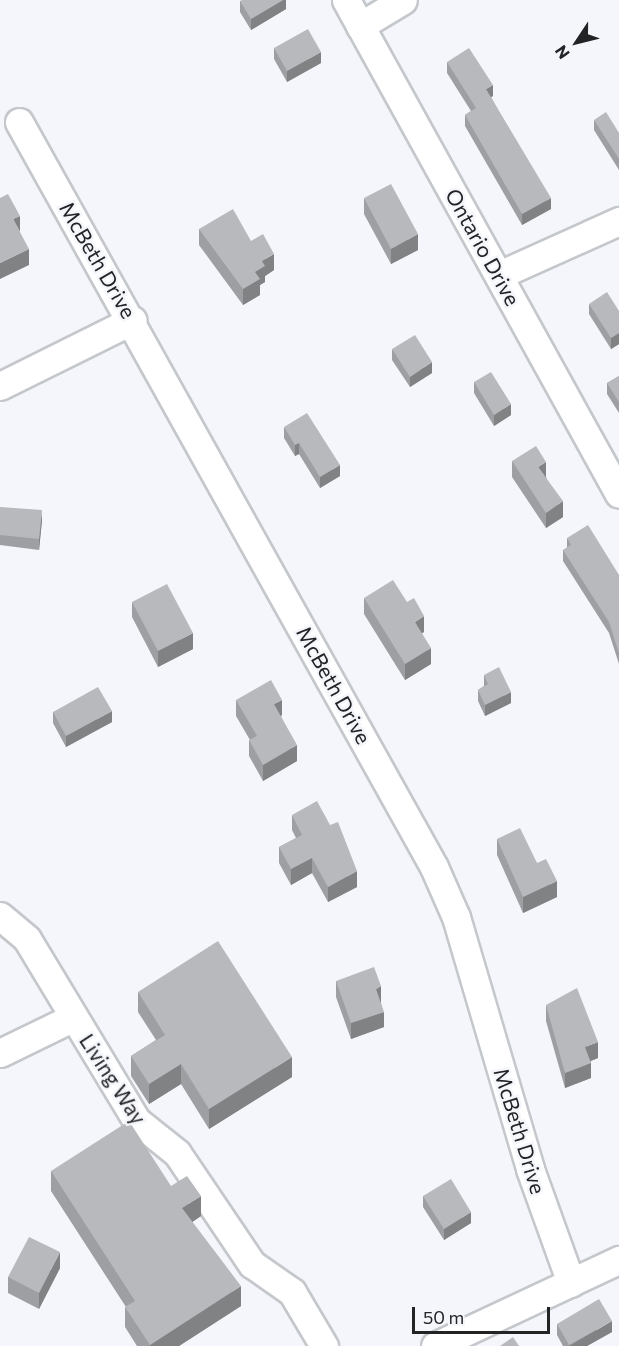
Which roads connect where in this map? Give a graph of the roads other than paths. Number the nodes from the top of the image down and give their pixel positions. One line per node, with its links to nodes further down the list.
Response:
1 (346, 0): 3 (street, Ontario Drive)
2 (403, 0): 3 (street)
3 (360, 26): 6 (street, Ontario Drive)
4 (19, 122): 7 (street, McBeth Drive)
5 (619, 221): 6 (street)
6 (499, 274): 9 (street, Ontario Drive)
7 (133, 320): 8 (street); 14 (street, McBeth Drive)
8 (0, 386)
9 (619, 494)
10 (0, 916): 11 (street, Living Way)
11 (74, 1017): 12 (street); 15 (street, Living Way)
12 (0, 1053)
13 (619, 1260): 14 (street)
14 (571, 1283): 16 (street)
15 (324, 1346)
16 (435, 1346)

